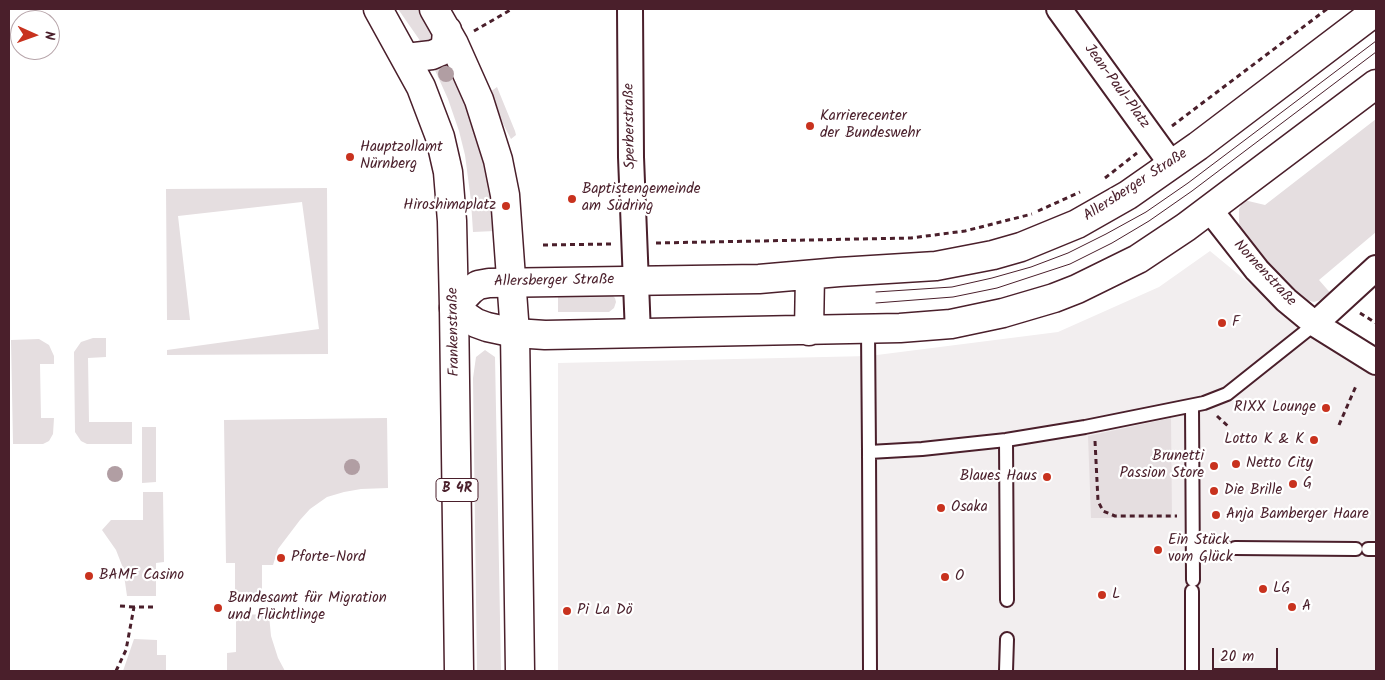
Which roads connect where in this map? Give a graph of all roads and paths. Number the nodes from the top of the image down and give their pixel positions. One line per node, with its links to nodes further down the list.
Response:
1 (378, 9): 9 (main road, Frankenstraße / B 4R)
2 (512, 9): 8 (path)
3 (630, 9): 16 (street, Sperberstraße)
4 (1059, 9): 11 (street, Jean-Paul-Platz)
5 (1327, 9): 11 (path)
6 (1376, 11): 12 (main road, Allersberger Straße)
7 (440, 19): 9 (main road); 20 (main road)
8 (474, 31)
9 (406, 58): 22 (main road, Frankenstraße / B 4R)
10 (1376, 84): 15 (main road)
11 (1154, 140): 12 (street, Jean-Paul-Platz); 13 (path)
12 (1172, 165): 19 (main road, Allersberger Straße)
13 (1103, 179)
14 (1088, 188): 16 (path)
15 (1210, 210): 23 (street, Nornenstraße); 24 (main road)
16 (635, 244): 17 (path); 21 (street, Sperberstraße)
17 (543, 245)
18 (1376, 268): 23 (street)
19 (810, 275): 21 (main road, Allersberger Straße); 25 (main road)
20 (512, 282): 21 (main road, Allersberger Straße); 22 (main road, Allersberger Straße); 26 (main road)
21 (636, 282): 27 (street, Sperberstraße)
22 (454, 308): 26 (main road); 44 (main road, Frankenstraße / B 4R)
23 (1315, 324): 28 (street, Nornenstraße); 30 (lane)
24 (868, 330): 25 (main road); 34 (lane)
25 (809, 331): 27 (main road)
26 (515, 333): 27 (main road); 45 (main road)
27 (638, 334)
28 (1376, 362)
29 (1356, 386): 32 (path)
30 (1192, 406): 31 (lane); 35 (lane)
31 (1094, 425): 33 (lane); 35 (path)
32 (1338, 425)
33 (1006, 440): 34 (lane); 38 (lane)
34 (869, 452): 46 (lane)
35 (1193, 516): 36 (lane)
36 (1194, 548): 37 (lane); 48 (lane)
37 (1367, 549)
38 (1007, 600)
39 (120, 606): 40 (path)
40 (134, 606): 41 (path); 43 (path)
41 (156, 607)
42 (1007, 639): 47 (lane)
43 (116, 671)
44 (459, 671)
45 (520, 671)
46 (870, 671)
47 (1006, 671)
48 (1192, 671)

